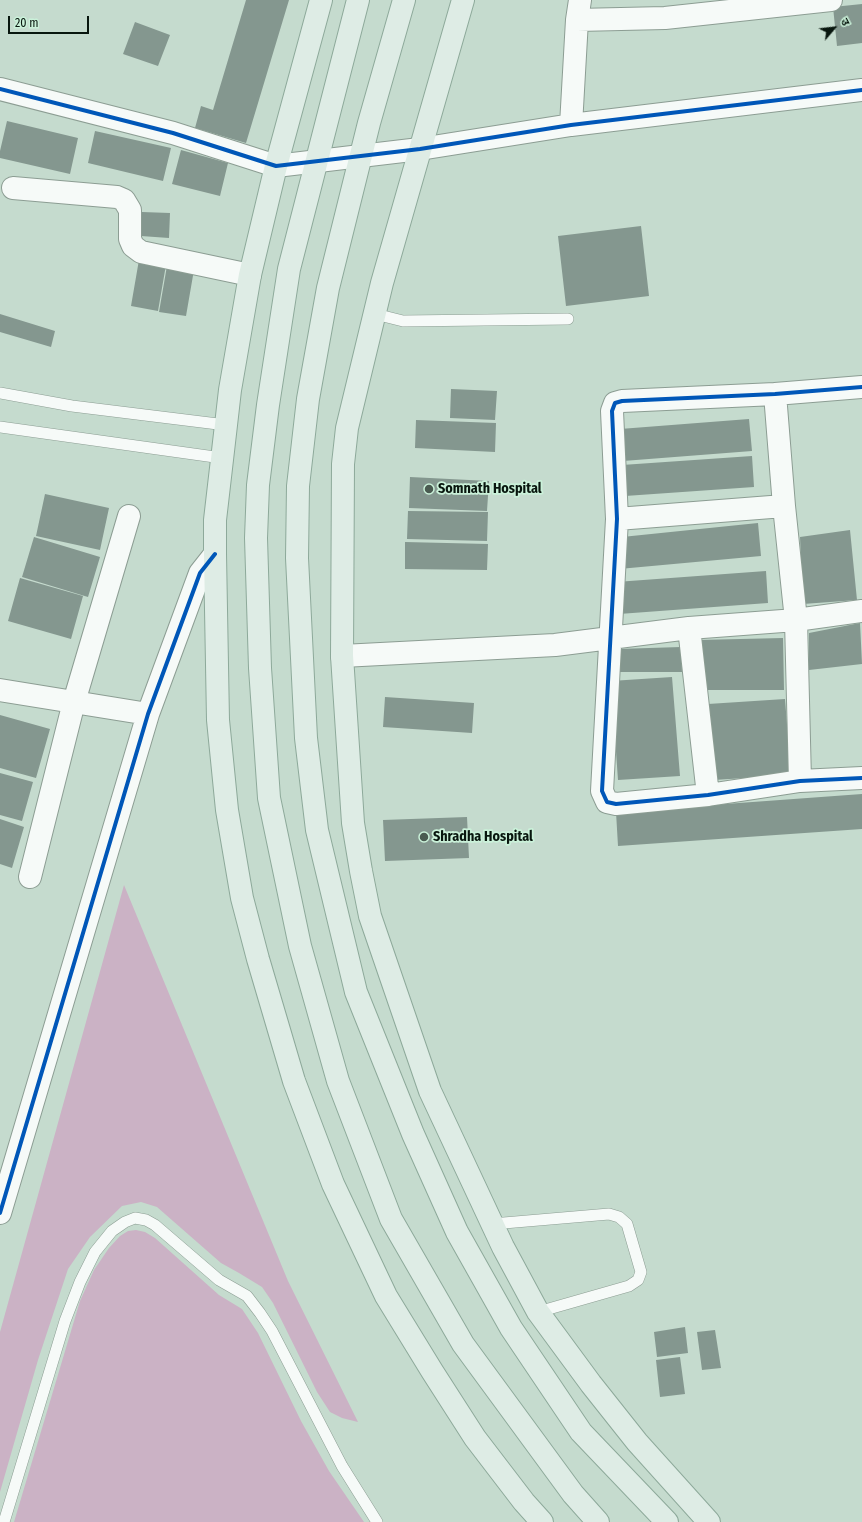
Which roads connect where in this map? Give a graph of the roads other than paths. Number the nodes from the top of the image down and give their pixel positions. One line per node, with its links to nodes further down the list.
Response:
1 (321, 0): 13 (main road)
2 (358, 0): 12 (main road)
3 (404, 0): 11 (main road)
4 (463, 0): 10 (main road)
5 (831, 0): 6 (street)
6 (578, 10): 9 (street)
7 (0, 89): 13 (street)
8 (862, 90): 9 (street)
9 (571, 125): 10 (street)
10 (420, 150): 11 (street); 16 (main road)
11 (361, 156): 12 (street); 47 (main road)
12 (317, 161): 13 (street); 46 (main road)
13 (276, 166): 15 (main road)
14 (13, 188): 15 (street)
15 (250, 275): 21 (main road)
16 (375, 314): 17 (lane); 32 (main road)
17 (568, 319)
18 (862, 387): 20 (street)
19 (0, 393): 21 (lane)
20 (776, 394): 24 (street); 26 (street)
21 (226, 425): 23 (main road)
22 (0, 427): 23 (lane)
23 (222, 458): 27 (main road)
24 (784, 506): 26 (street); 29 (street)
25 (129, 516): 34 (street)
26 (617, 519): 31 (street)
27 (215, 554): 35 (street); 45 (main road)
28 (862, 611): 29 (street)
29 (796, 620): 30 (street); 37 (street)
30 (689, 628): 31 (street); 38 (street)
31 (610, 638): 32 (street); 38 (street)
32 (342, 656): 41 (main road)
33 (0, 690): 34 (street)
34 (74, 702): 35 (street); 39 (street)
35 (148, 714): 40 (street)
36 (862, 778): 37 (street)
37 (800, 781): 38 (street)
38 (708, 795)
39 (30, 877)
40 (0, 1213)
41 (492, 1224): 42 (main road); 42 (lane)
42 (538, 1312): 48 (main road)
43 (4, 1522): 44 (lane)
44 (377, 1522)
45 (542, 1522)
46 (598, 1522)
47 (667, 1522)
48 (709, 1522)

